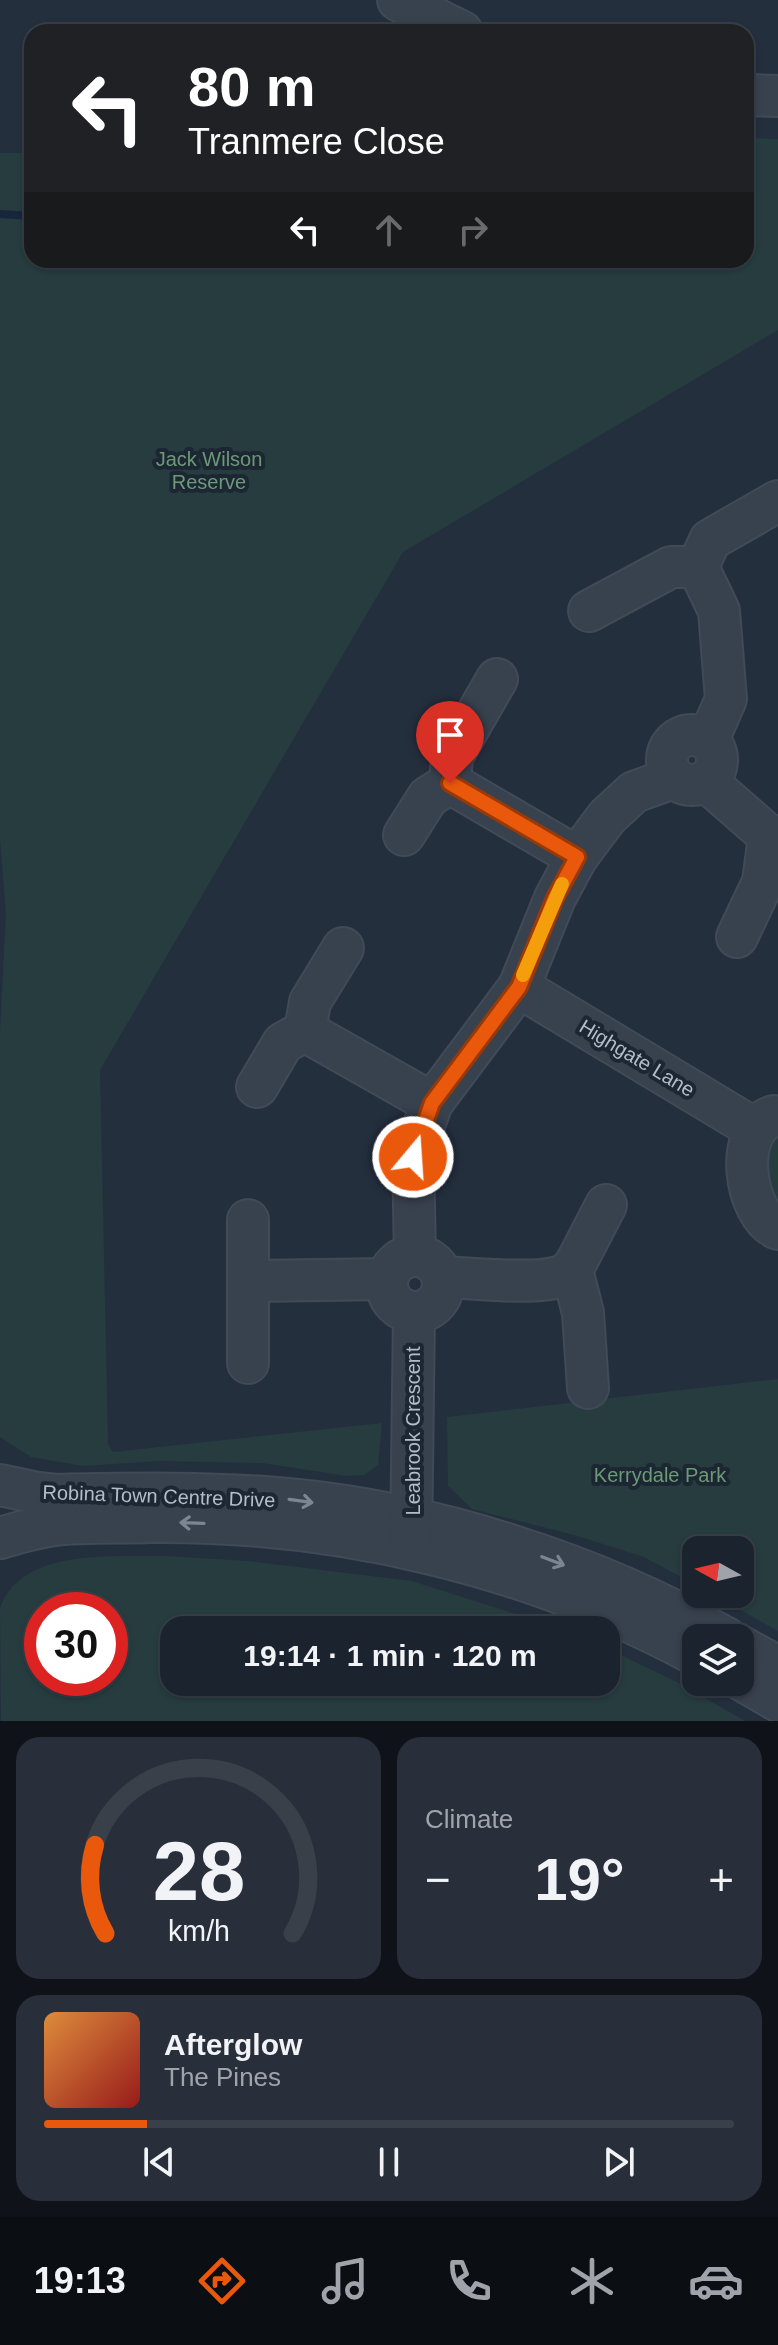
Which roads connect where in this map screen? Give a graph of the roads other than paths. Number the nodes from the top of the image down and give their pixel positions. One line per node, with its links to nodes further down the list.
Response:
1 (398, 0): 2 (street)
2 (446, 24)
3 (754, 95): 4 (street)
4 (778, 96)
5 (778, 501): 6 (street)
6 (698, 567): 7 (street); 9 (street)
7 (589, 611)
8 (497, 679): 10 (street)
9 (690, 780): 12 (street); 13 (street)
10 (450, 783): 11 (street); 13 (street)
11 (404, 835)
12 (774, 836): 14 (street)
13 (577, 857): 16 (street)
14 (737, 937)
15 (343, 948): 17 (street)
16 (519, 987): 19 (street); 20 (street, Highgate Lane)
17 (305, 1031): 18 (street); 19 (street)
18 (257, 1087)
19 (432, 1103): 25 (street)
20 (767, 1122): 23 (street, Highgate Lane)
21 (606, 1205): 24 (street)
22 (248, 1220): 26 (street)
23 (778, 1229)
24 (572, 1270): 25 (street); 28 (street)
25 (415, 1271): 26 (street); 30 (street, Leabrook Crescent)
26 (248, 1281): 27 (street)
27 (248, 1363)
28 (588, 1388)
29 (0, 1485): 30 (street, Robina Town Centre Drive, one-way to 30)
30 (412, 1534): 31 (street, Robina Town Centre Drive, one-way to 31); 32 (street, Robina Town Centre Drive, one-way to 32); 33 (street, Robina Town Centre Drive)
31 (0, 1538)
32 (699, 1624)
33 (682, 1648)
34 (754, 1654): 35 (street)
35 (778, 1667)
36 (754, 1687): 37 (street)
37 (778, 1701)

